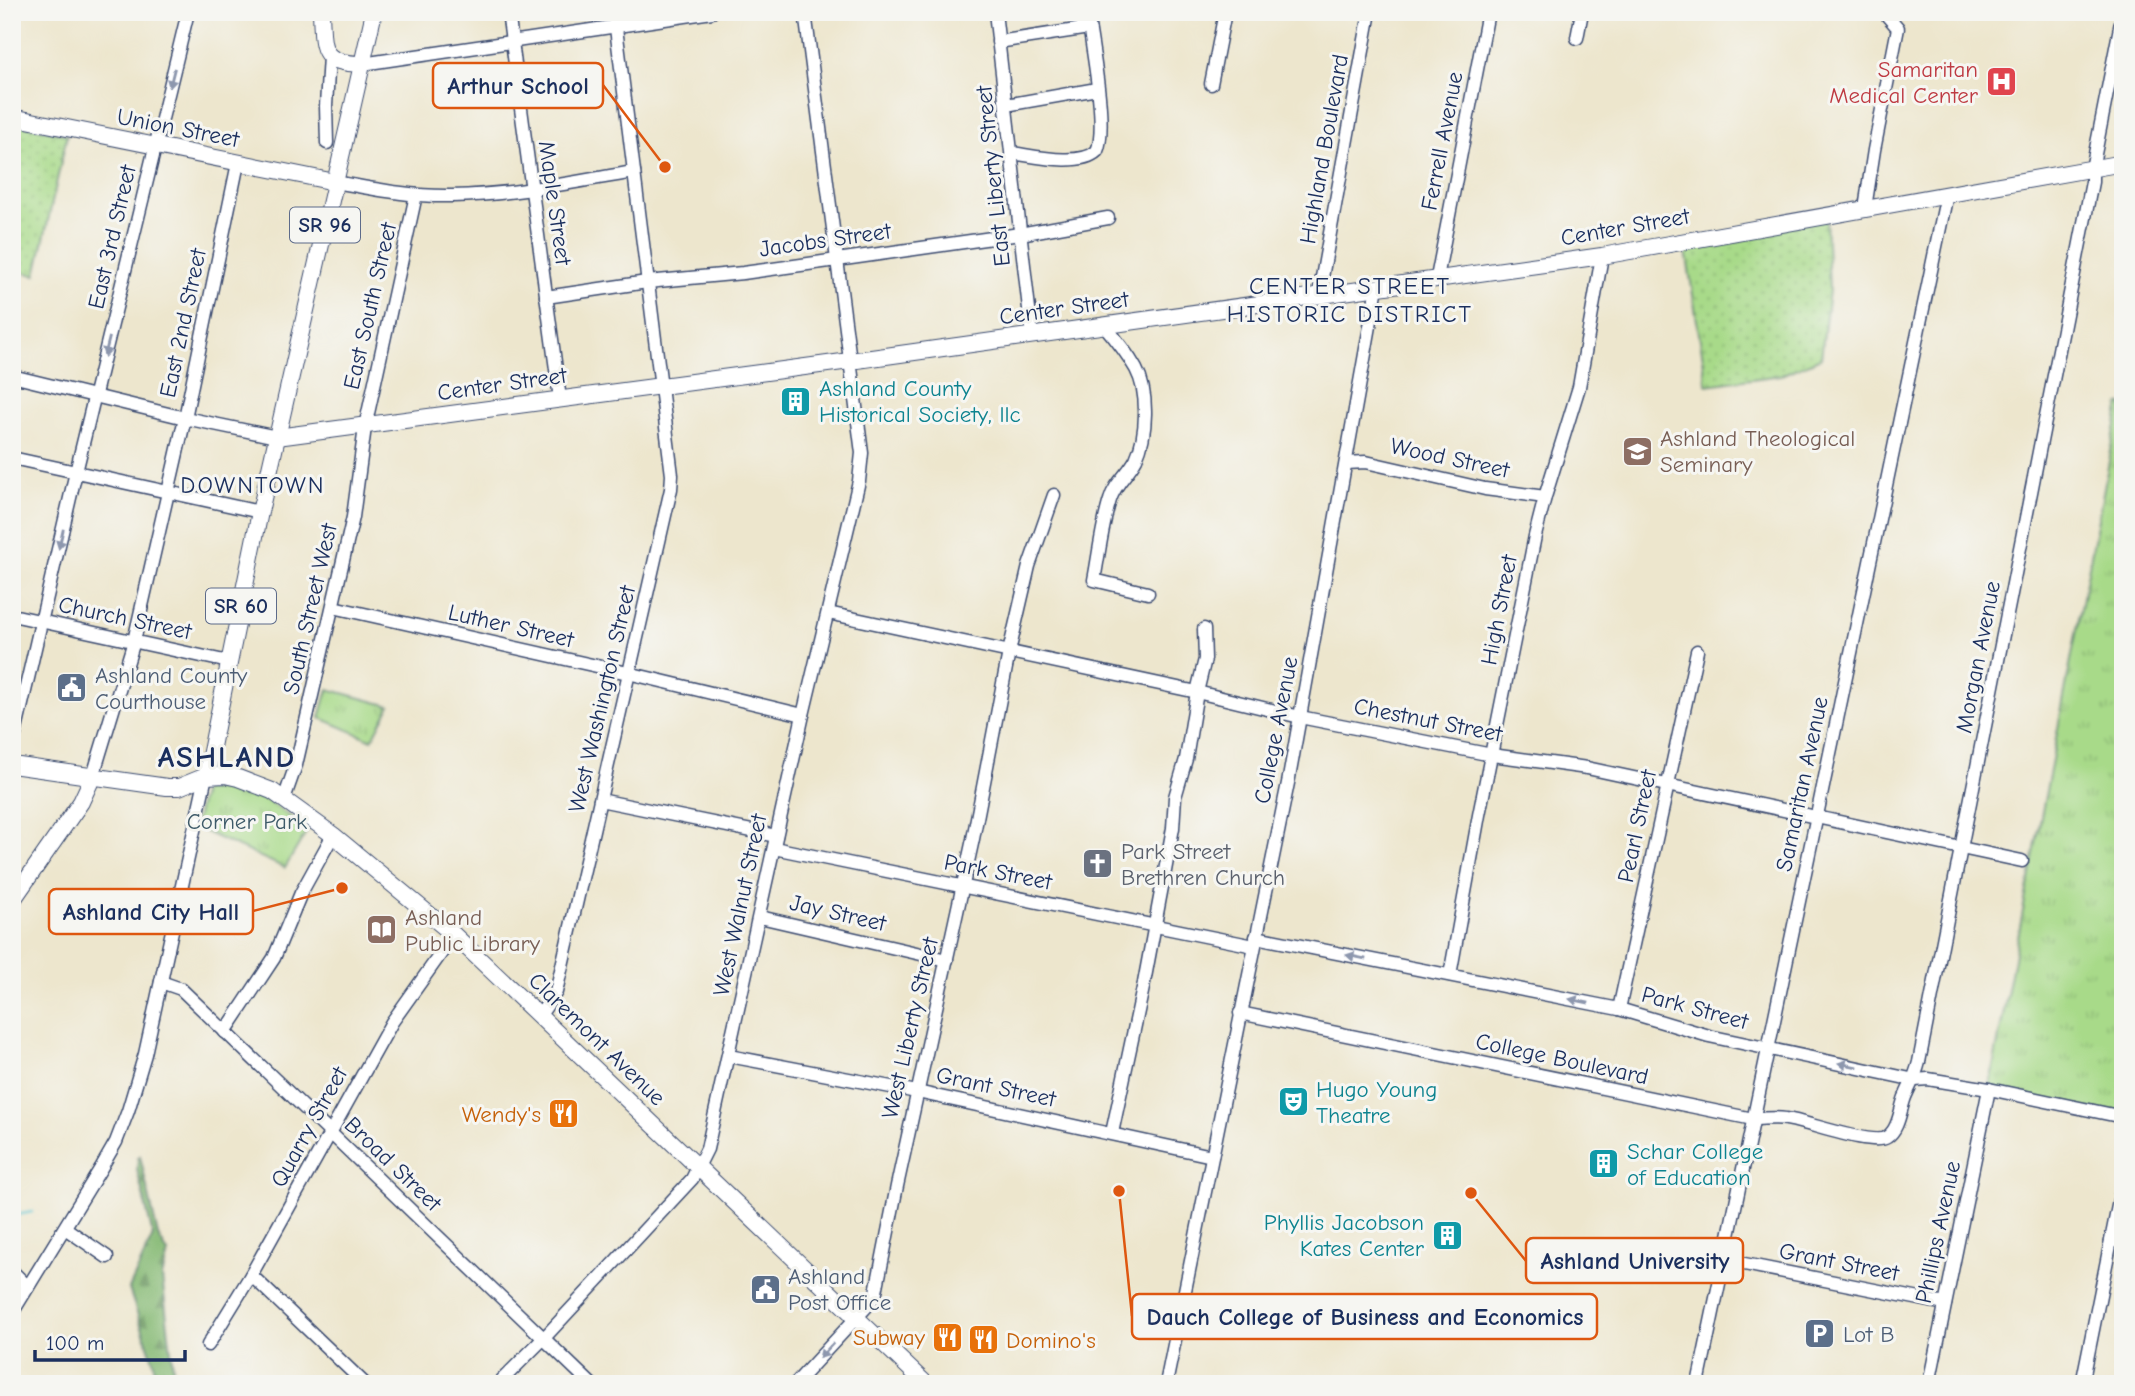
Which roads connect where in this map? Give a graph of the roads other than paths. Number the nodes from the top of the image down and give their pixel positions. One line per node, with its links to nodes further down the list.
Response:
1 (188, 12): 27 (street, East 3rd Street, one-way to 27)
2 (321, 12): 20 (main road)
3 (374, 12): 21 (main road, SR 96)
4 (508, 12): 18 (street, Maple Street)
5 (712, 12): 15 (street)
6 (805, 12): 41 (street, West Walnut Street)
7 (995, 12): 19 (street, East Liberty Street)
8 (1087, 12): 16 (street)
9 (1225, 12): 22 (street)
10 (1370, 12): 45 (street, Highland Boulevard)
11 (1488, 12): 42 (street, Ferrell Avenue)
12 (1582, 12): 17 (street)
13 (1884, 12): 37 (street)
14 (2123, 12): 31 (street, Morgan Avenue)
15 (615, 19): 18 (street); 32 (street, West Washington Street)
16 (1089, 28): 19 (street); 23 (street)
17 (1577, 38)
18 (511, 43): 21 (street); 34 (street, Maple Street)
19 (998, 43): 24 (street, East Liberty Street)
20 (329, 56): 21 (main road); 26 (street)
21 (362, 64): 33 (main road, SR 96)
22 (1212, 84)
23 (1097, 89): 24 (street); 28 (street)
24 (1006, 105): 28 (street, East Liberty Street)
25 (12, 117): 27 (main road, Union Street)
26 (327, 143)
27 (155, 147): 29 (main road, Union Street); 52 (street, East 3rd Street, one-way to 52)
28 (1012, 153): 39 (street, East Liberty Street)
29 (238, 163): 33 (main road, Union Street); 54 (street, East 2nd Street)
30 (2123, 163): 31 (main road, Center Street)
31 (2092, 169): 35 (main road, Center Street); 89 (street, Morgan Avenue)
32 (634, 172): 34 (street); 43 (street, West Washington Street)
33 (335, 182): 36 (street); 56 (main road, SR 96)
34 (531, 188): 36 (street); 46 (street, Maple Street)
35 (1947, 194): 37 (main road, Center Street); 86 (street, Samaritan Avenue)
36 (416, 195): 55 (street, East South Street)
37 (1865, 208): 40 (main road, Center Street)
38 (1108, 218): 39 (street, Jacobs Street)
39 (1020, 234): 41 (street, Jacobs Street); 48 (street, East Liberty Street)
40 (1602, 256): 42 (main road, Center Street); 62 (street, High Street)
41 (837, 260): 43 (street, Jacobs Street); 49 (street, West Walnut Street)
42 (1437, 278): 44 (main road, Center Street)
43 (647, 282): 46 (street, Jacobs Street); 51 (street, West Washington Street)
44 (1377, 287): 45 (main road, Center Street); 58 (street, College Avenue)
45 (1319, 294): 47 (main road, Center Street)
46 (547, 297): 53 (street, Maple Street)
47 (1104, 325): 48 (main road, Center Street); 64 (street)
48 (1032, 335): 49 (main road, Center Street)
49 (850, 360): 51 (main road, Center Street); 66 (street, West Walnut Street)
50 (12, 376): 52 (street, Center Street)
51 (660, 385): 53 (main road, Center Street); 74 (street, West Washington Street)
52 (95, 396): 54 (street, Center Street); 59 (street, East 3rd Street)
53 (559, 400): 55 (main road, Center Street)
54 (185, 418): 56 (street, Center Street); 60 (street, East 2nd Street)
55 (365, 427): 56 (main road, Center Street); 65 (street, South Street West)
56 (277, 437): 63 (main road, SR 60)
57 (12, 458): 59 (street)
58 (1346, 463): 62 (street, Wood Street); 77 (street, College Avenue)
59 (76, 472): 60 (street); 68 (street, East 3rd Street, one-way to 68)
60 (167, 492): 63 (street); 70 (street, East 2nd Street)
61 (1054, 495): 71 (street, West Liberty Street)
62 (1545, 498): 79 (street, High Street)
63 (260, 512): 73 (main road, SR 60)
64 (1148, 593)
65 (333, 607): 74 (street, Luther Street); 84 (street, South Street West)
66 (828, 613): 71 (street, Chestnut Street); 76 (street, West Walnut Street)
67 (12, 615): 68 (street, Church Street)
68 (41, 622): 70 (street, Church Street); 78 (street, East 3rd Street)
69 (1204, 629): 75 (street)
70 (134, 641): 73 (street, Church Street); 81 (street, East 2nd Street)
71 (1009, 652): 75 (street, Chestnut Street); 91 (street, West Liberty Street)
72 (1697, 652): 83 (street, Pearl Street)
73 (229, 662): 82 (main road, SR 60)
74 (628, 673): 76 (street, Luther Street); 85 (street, West Washington Street)
75 (1197, 692): 77 (street, Chestnut Street); 94 (street)
76 (803, 715): 88 (street, West Walnut Street)
77 (1300, 716): 79 (street, Chestnut Street); 96 (street, College Avenue)
78 (12, 747)
79 (1492, 755): 83 (street, Chestnut Street); 98 (street, High Street)
80 (12, 765): 81 (main road)
81 (93, 776): 82 (main road); 92 (main road)
82 (206, 776): 84 (main road, Claremont Avenue); 99 (street)
83 (1667, 786): 86 (street, Chestnut Street); 100 (street, Pearl Street)
84 (284, 799): 87 (main road, Claremont Avenue)
85 (600, 800): 88 (street, Park Street); 102 (street, West Washington Street)
86 (1816, 818): 89 (street, Chestnut Street); 104 (street, Samaritan Avenue)
87 (333, 835): 95 (main road, Claremont Avenue); 103 (street)
88 (775, 842): 91 (street, Park Street); 93 (street, West Walnut Street)
89 (1962, 848): 90 (street, Chestnut Street); 106 (street, Morgan Avenue)
90 (2022, 861)
91 (963, 887): 94 (street, Park Street); 97 (street, West Liberty Street)
92 (12, 901)
93 (760, 917): 97 (street, Jay Street); 105 (street, West Walnut Street)
94 (1153, 925): 96 (street, Park Street); 112 (street)
95 (454, 934): 102 (main road, Claremont Avenue); 111 (street, Quarry Street)
96 (1255, 942): 98 (street, Park Street, one-way to 96); 101 (street, College Avenue)
97 (947, 960): 108 (street, West Liberty Street)
98 (1450, 975): 100 (street, Park Street, one-way to 98)
99 (162, 982): 103 (street, Broad Street); 117 (street)
100 (1619, 1009): 104 (street, Park Street)
101 (1240, 1013): 110 (street, College Boulevard); 114 (street, College Avenue)
102 (540, 1015): 115 (main road, Claremont Avenue)
103 (225, 1031): 111 (street, Broad Street)
104 (1768, 1048): 106 (street, Park Street, one-way to 104); 110 (street, Samaritan Avenue)
105 (729, 1056): 108 (street, Grant Street); 115 (street, West Walnut Street)
106 (1915, 1080): 107 (street, Park Street); 113 (street, Morgan Avenue)
107 (1989, 1089): 109 (street, Park Street); 123 (street, Phillips Avenue)
108 (917, 1092): 112 (street, Grant Street); 125 (street, West Liberty Street)
109 (2123, 1117)
110 (1753, 1119): 113 (street, College Boulevard); 119 (street, Samaritan Avenue)
111 (330, 1133): 121 (street, Quarry Street); 126 (street, Broad Street)
112 (1112, 1133): 114 (street, Grant Street)
113 (1877, 1139)
114 (1212, 1156): 133 (street, College Avenue)
115 (699, 1168): 125 (main road, Claremont Avenue); 126 (street, West Walnut Street)
116 (2123, 1181): 136 (street)
117 (65, 1228): 118 (street); 122 (street)
118 (107, 1257)
119 (1724, 1260): 123 (street, Grant Street); 134 (street, Samaritan Avenue)
120 (12, 1271): 122 (street)
121 (251, 1275): 127 (street, Quarry Street); 128 (street)
122 (28, 1287): 124 (street)
123 (1945, 1304): 135 (street, Phillips Avenue)
124 (12, 1313)
125 (856, 1318): 131 (street, West Liberty Street, one-way to 131); 132 (main road, Claremont Avenue)
126 (544, 1338): 129 (street, West Walnut Street); 130 (street, Broad Street)
127 (208, 1345)
128 (365, 1384)
129 (498, 1384)
130 (591, 1384)
131 (795, 1384)
132 (926, 1384)
133 (1166, 1384)
134 (1698, 1384)
135 (1929, 1384)
136 (2082, 1384)

